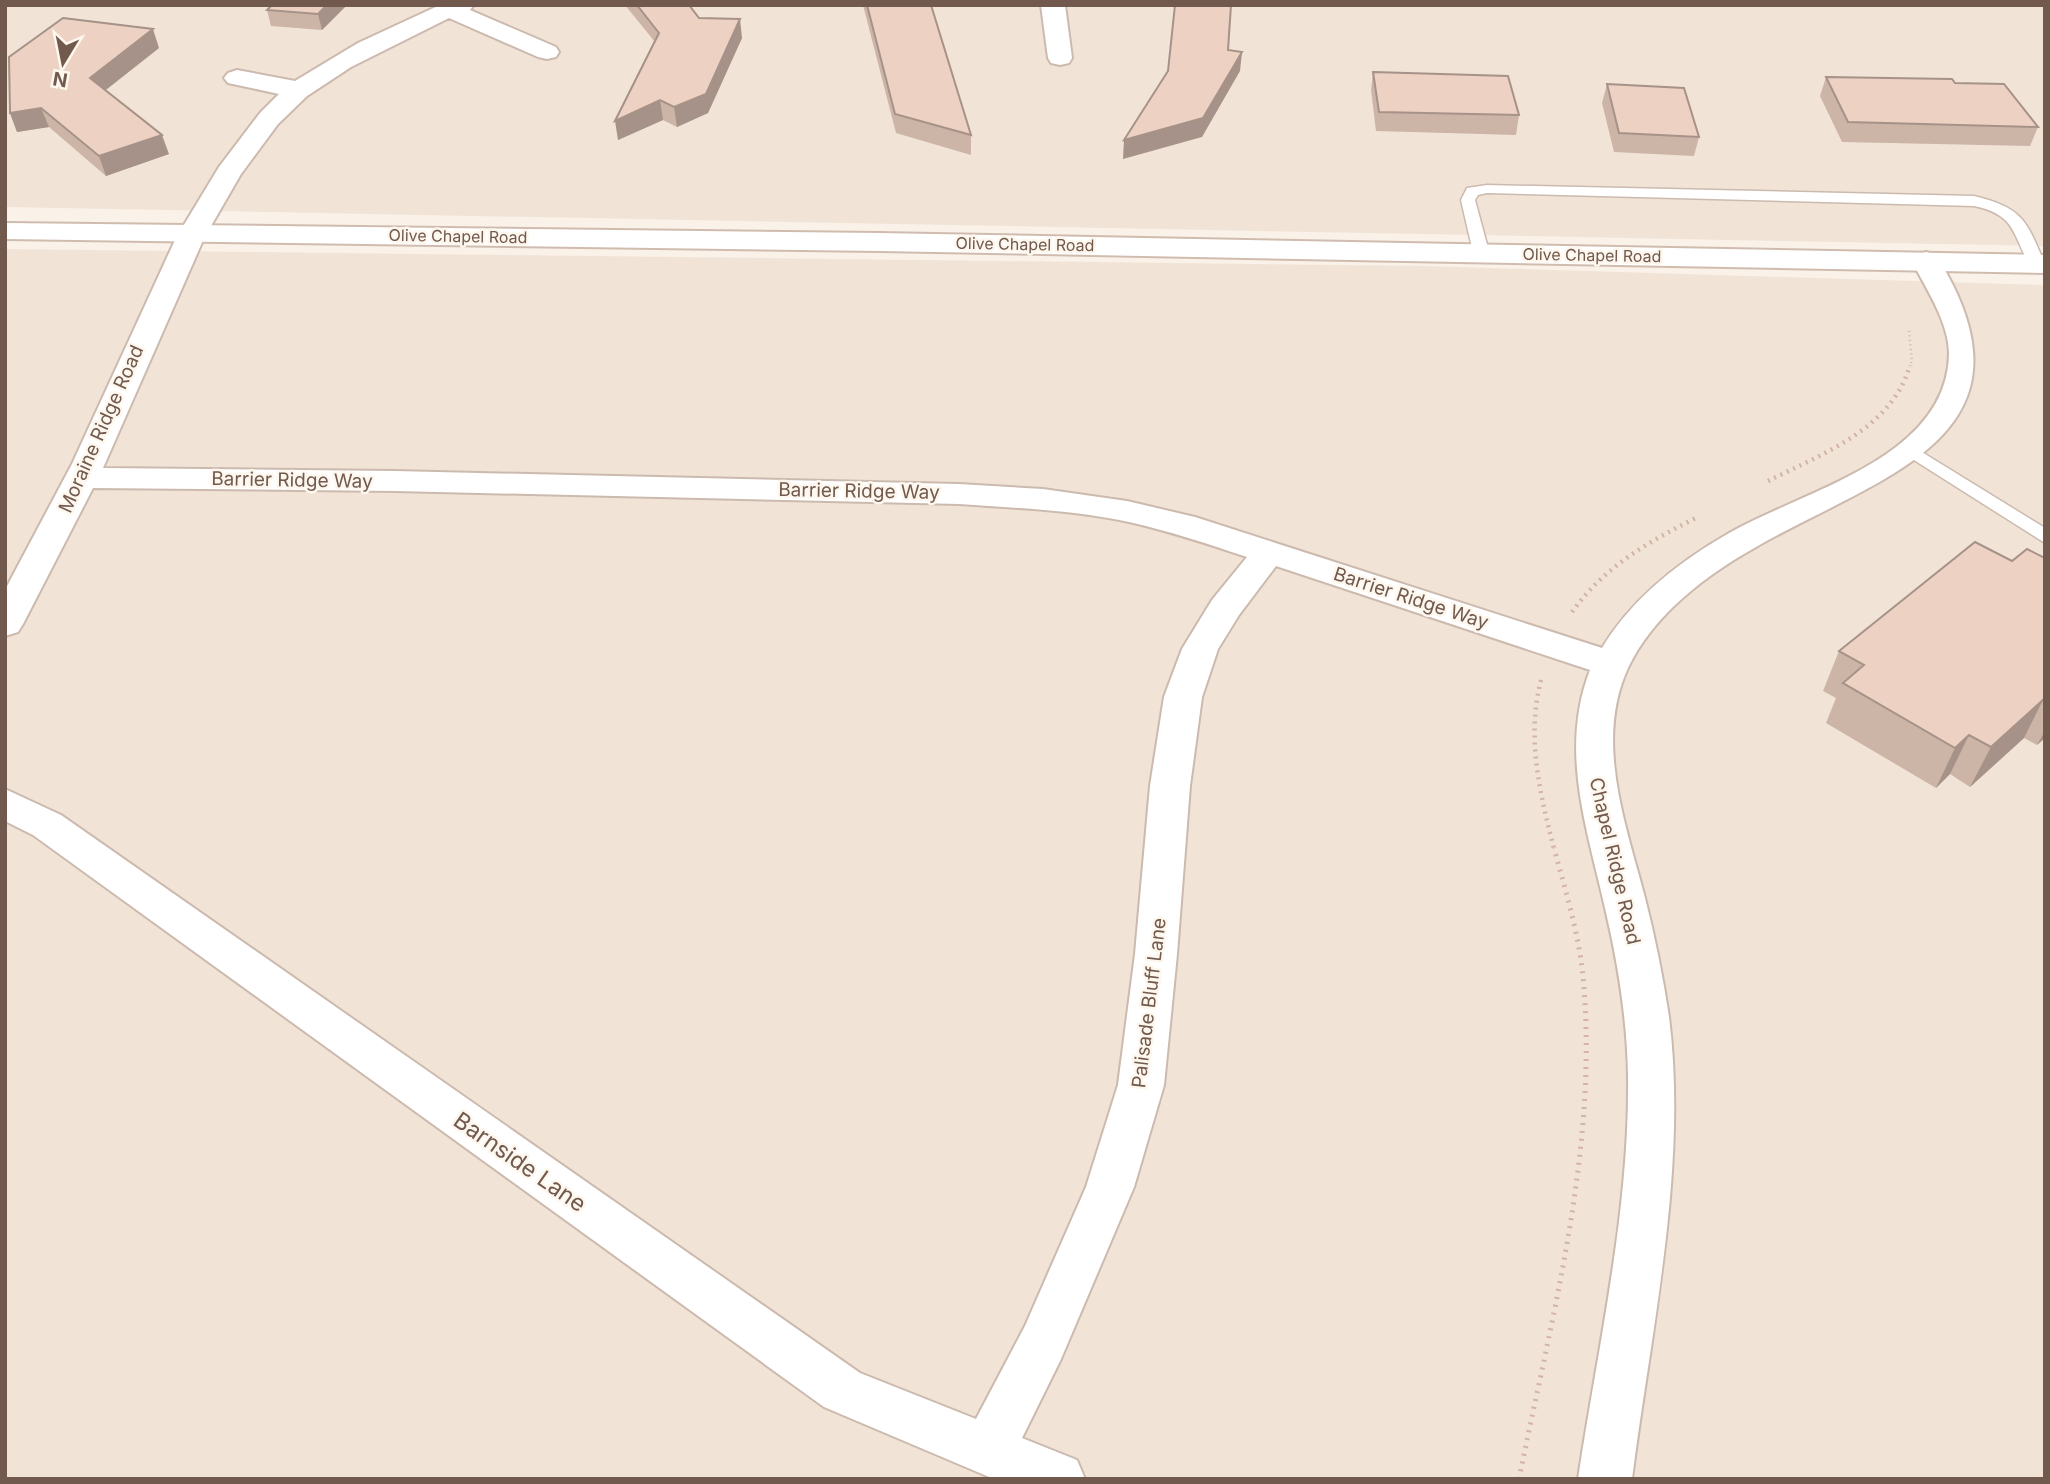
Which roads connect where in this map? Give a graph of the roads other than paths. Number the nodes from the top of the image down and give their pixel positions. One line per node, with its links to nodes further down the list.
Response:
1 (1053, 5): 4 (street)
2 (456, 7): 3 (street); 6 (street, Moraine Ridge Road)
3 (547, 52)
4 (1060, 58)
5 (237, 78): 6 (street)
6 (300, 90): 8 (street, Moraine Ridge Road)
7 (5, 231): 8 (street, Olive Chapel Road)
8 (194, 233): 9 (street, Olive Chapel Road); 13 (street, Moraine Ridge Road)
9 (1481, 252): 10 (street, Olive Chapel Road); 11 (lane)
10 (1926, 261): 11 (street, Olive Chapel Road); 12 (street, Chapel Ridge Road)
11 (2041, 264)
12 (1912, 451): 14 (lane); 17 (street, Chapel Ridge Road)
13 (81, 478): 15 (street, Barrier Ridge Way); 16 (street, Moraine Ridge Road)
14 (2045, 537)
15 (1270, 551): 17 (street, Barrier Ridge Way); 19 (street, Palisade Bluff Lane)
16 (5, 624)
17 (1612, 664): 21 (street, Chapel Ridge Road)
18 (5, 803): 19 (street, Barnside Lane)
19 (988, 1450): 20 (street, Barnside Lane)
20 (1058, 1479)
21 (1605, 1479)

